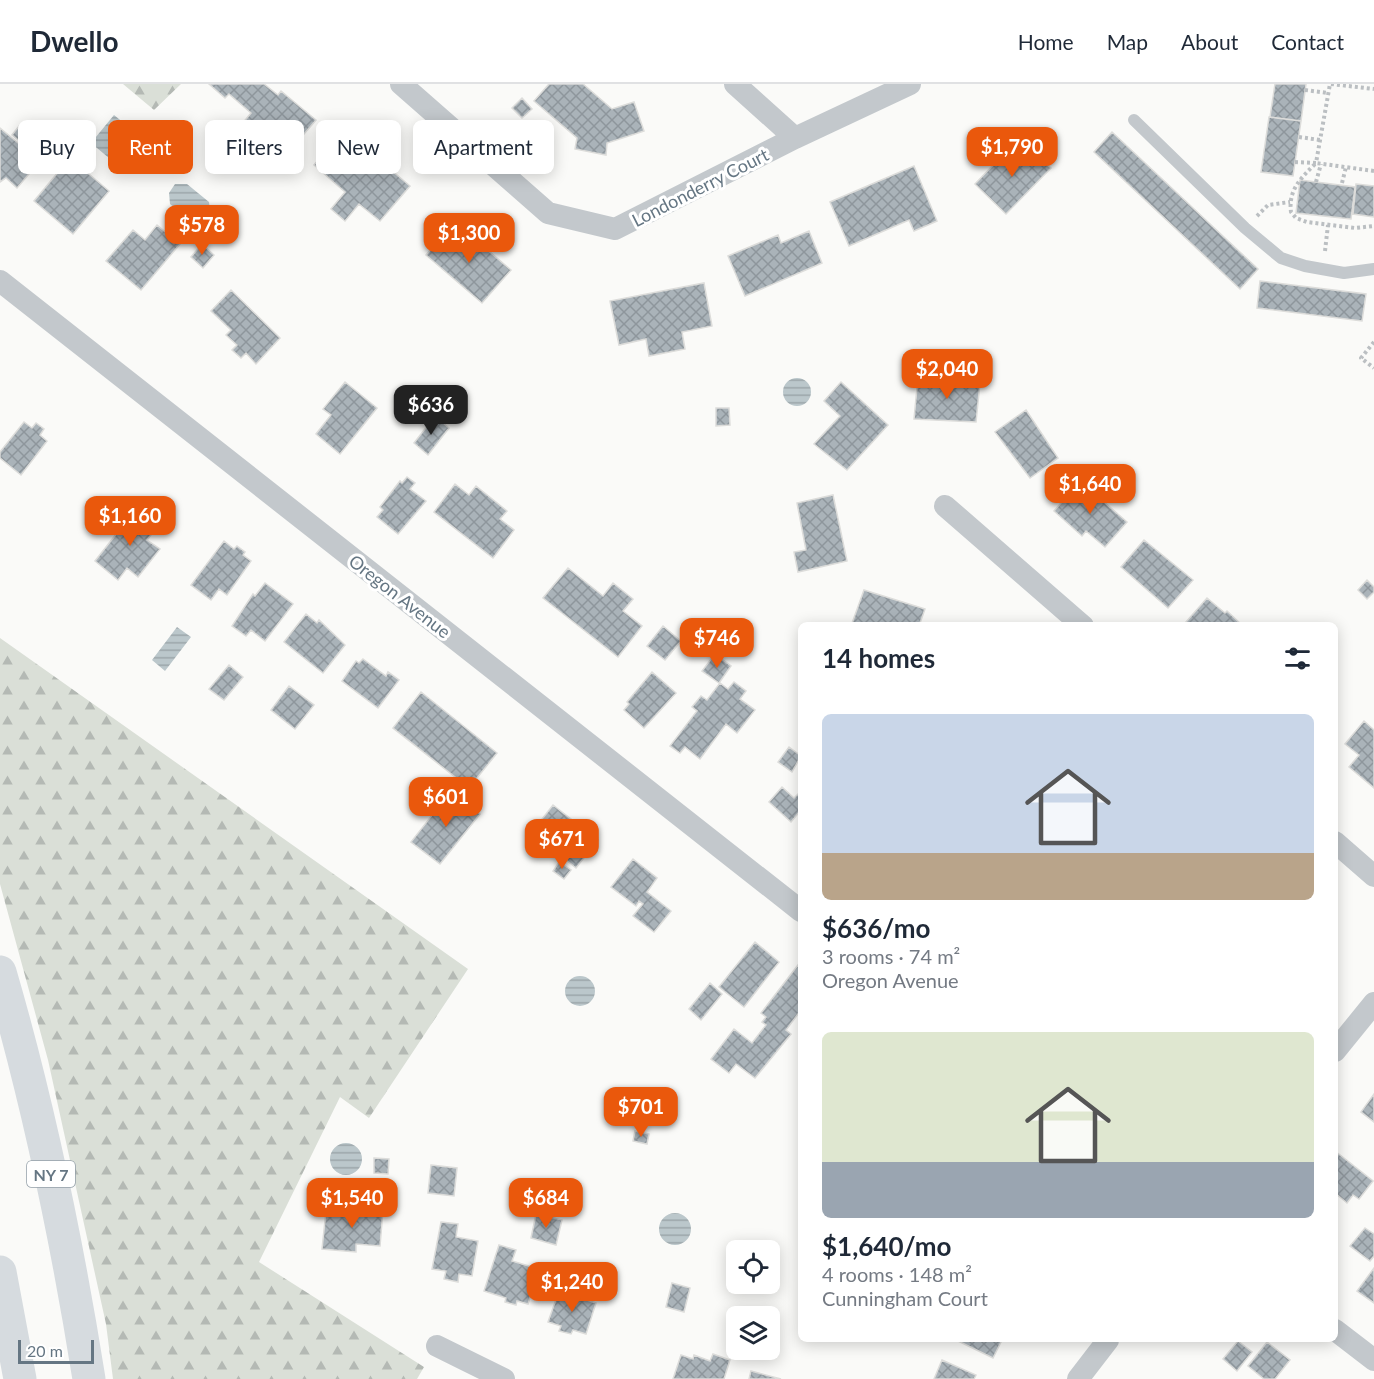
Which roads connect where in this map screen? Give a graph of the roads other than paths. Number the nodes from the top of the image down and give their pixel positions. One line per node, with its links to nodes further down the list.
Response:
1 (401, 84): 5 (street, Londonderry Court)
2 (735, 84): 5 (street, Londonderry Court)
3 (910, 84): 5 (street, Londonderry Court)
4 (1134, 120): 6 (lane)
5 (795, 138)
6 (1374, 269)
7 (0, 281): 12 (street, Oregon Avenue)
8 (945, 506): 9 (street)
9 (1078, 622)
10 (1338, 845): 11 (street)
11 (1374, 876)
12 (798, 909)
13 (0, 972): 22 (highway, NY 7)
14 (1374, 1003): 15 (street)
15 (1338, 1047)
16 (0, 1272): 21 (highway)
17 (1338, 1332): 20 (street)
18 (1106, 1342): 24 (street)
19 (437, 1346): 23 (street)
20 (1374, 1360)
21 (20, 1379)
22 (89, 1379)
23 (504, 1379)
24 (1078, 1379)

